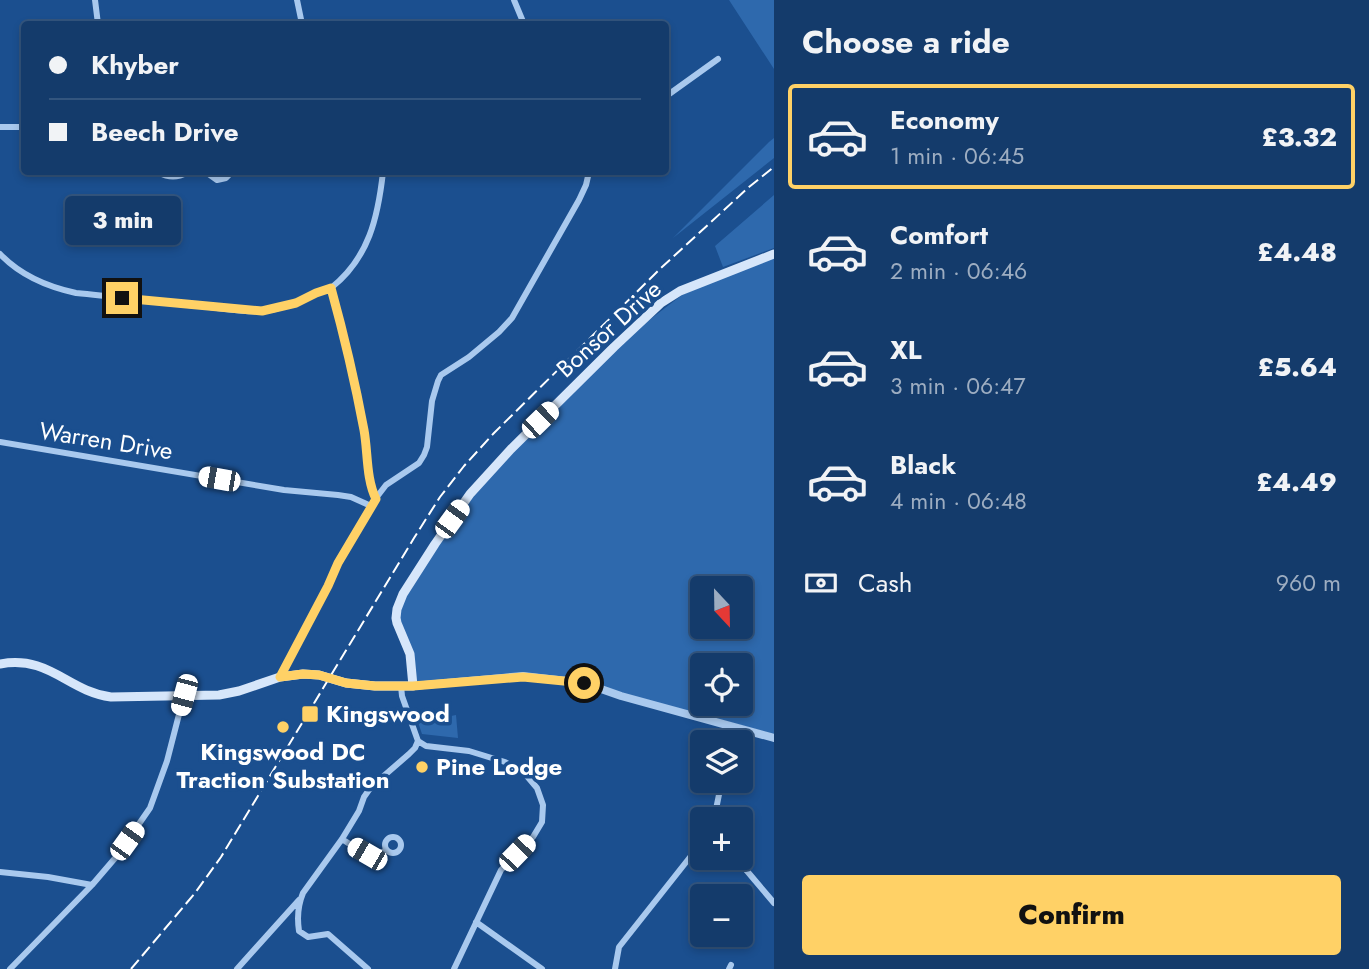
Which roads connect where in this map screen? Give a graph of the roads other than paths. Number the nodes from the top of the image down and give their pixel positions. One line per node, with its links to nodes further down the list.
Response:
1 (95, 0): 4 (street)
2 (297, 0): 5 (street)
3 (516, 0): 6 (street)
4 (98, 21)
5 (301, 21)
6 (523, 21)
7 (718, 59): 8 (street)
8 (669, 94)
9 (0, 127): 10 (street)
10 (21, 127)
11 (210, 175): 12 (street)
12 (229, 175)
13 (383, 175): 17 (street)
14 (588, 175): 19 (street)
15 (0, 254): 17 (street)
16 (774, 254): 24 (main road, Bonsor Drive)
17 (331, 288): 19 (street)
18 (0, 442): 20 (street, Warren Drive)
19 (376, 499): 20 (street)
20 (371, 506): 22 (street)
21 (0, 664): 25 (main road)
22 (280, 677): 23 (main road); 25 (main road)
23 (401, 686): 24 (main road); 29 (street)
24 (413, 686): 26 (street)
25 (184, 695): 35 (street)
26 (734, 727): 27 (street); 28 (street)
27 (733, 730)
28 (774, 738)
29 (418, 741): 30 (street); 38 (street)
30 (342, 839): 31 (street); 36 (street)
31 (387, 850)
32 (690, 857): 44 (street)
33 (746, 870): 37 (street)
34 (0, 872): 35 (street)
35 (92, 886): 39 (street)
36 (300, 900): 40 (street); 41 (street)
37 (774, 903)
38 (476, 922): 42 (street); 43 (street)
39 (10, 969)
40 (237, 969)
41 (368, 969)
42 (454, 969)
43 (542, 969)
44 (615, 969)

